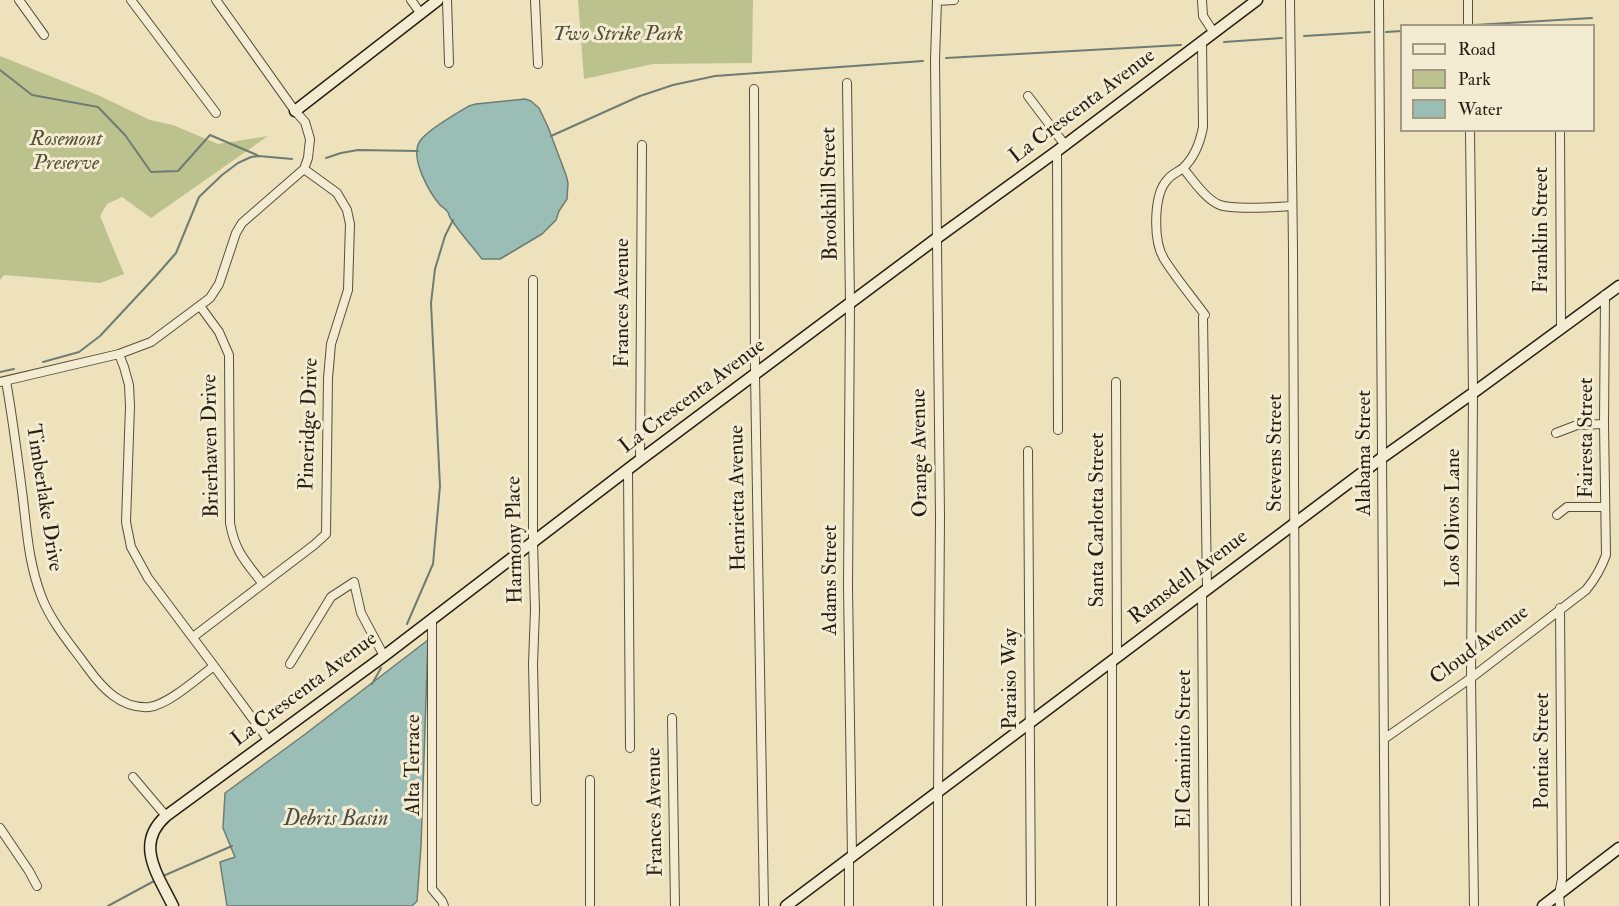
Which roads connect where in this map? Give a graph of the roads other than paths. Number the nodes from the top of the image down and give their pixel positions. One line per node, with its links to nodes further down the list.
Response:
1 (19, 0): 18 (street)
2 (131, 0): 26 (street)
3 (216, 0): 25 (street)
4 (411, 0): 15 (street)
5 (438, 0): 15 (street)
6 (447, 0): 20 (street)
7 (535, 0): 21 (street)
8 (954, 0): 14 (street)
9 (1202, 0): 17 (street)
10 (1257, 0): 17 (street, La Crescenta Avenue)
11 (1290, 0): 33 (street, Stevens Street)
12 (1379, 0): 50 (street, Alabama Street)
13 (1468, 0): 16 (street)
14 (937, 1): 34 (street, Orange Avenue)
15 (421, 14): 25 (street)
16 (1468, 24)
17 (1214, 33): 19 (street, La Crescenta Avenue)
18 (44, 35)
19 (1202, 42): 30 (street, La Crescenta Avenue); 31 (street, El Caminito Street)
20 (449, 63)
21 (538, 64)
22 (848, 84): 38 (street, Brookhill Street)
23 (754, 89): 42 (street, Henrietta Avenue)
24 (1029, 96): 30 (street)
25 (295, 111): 32 (street)
26 (216, 113)
27 (1470, 132): 45 (street, Los Olivos Lane)
28 (1560, 132): 40 (street, Franklin Street)
29 (642, 145): 51 (street, Frances Avenue)
30 (1061, 148): 34 (street, La Crescenta Avenue); 47 (street)
31 (1183, 168): 33 (street); 59 (street, El Caminito Street)
32 (304, 169): 39 (street); 58 (street, Pineridge Drive)
33 (1291, 206): 55 (street, Stevens Street)
34 (937, 238): 38 (street, La Crescenta Avenue); 75 (street, Orange Avenue)
35 (533, 280): 56 (street, Harmony Place)
36 (1619, 286): 37 (street, Ramsdell Avenue)
37 (1605, 295): 40 (street, Ramsdell Avenue); 46 (street, Fairesta Street)
38 (850, 303): 42 (street, La Crescenta Avenue); 80 (street, Adams Street)
39 (200, 306): 41 (street); 58 (street, Brierhaven Drive)
40 (1561, 329): 45 (street, Ramsdell Avenue)
41 (119, 354): 43 (street); 62 (street)
42 (755, 375): 51 (street, La Crescenta Avenue); 87 (street, Henrietta Avenue)
43 (3, 382): 66 (street, Timberlake Drive)
44 (1116, 382): 64 (street, Santa Carlotta Street)
45 (1473, 393): 50 (street, Ramsdell Avenue); 67 (street, Los Olivos Lane)
46 (1604, 424): 48 (street); 53 (street, Fairesta Street)
47 (1058, 430)
48 (1556, 433)
49 (1028, 452): 69 (street, Paraiso Way)
50 (1383, 456): 55 (street, Ramsdell Avenue); 70 (street, Alabama Street)
51 (640, 460): 52 (street, La Crescenta Avenue)
52 (628, 470): 56 (street, La Crescenta Avenue); 72 (street, Frances Avenue)
53 (1605, 507): 54 (street); 57 (street, Fairesta Street)
54 (1557, 515)
55 (1294, 523): 59 (street, Ramsdell Avenue); 94 (street, Stevens Street)
56 (533, 542): 61 (street, La Crescenta Avenue); 76 (street, Harmony Place)
57 (1595, 579): 60 (street, Cloud Avenue)
58 (263, 584): 62 (street, Pineridge Drive)
59 (1204, 591): 64 (street, Ramsdell Avenue); 93 (street, El Caminito Street)
60 (1560, 608): 67 (street, Cloud Avenue); 82 (street, Pontiac Street)
61 (432, 619): 63 (street, La Crescenta Avenue); 84 (street, Alta Terrace)
62 (193, 638): 66 (street)
63 (384, 656): 65 (street); 71 (street, La Crescenta Avenue)
64 (1114, 659): 69 (street, Ramsdell Avenue); 92 (street, Santa Carlotta Street)
65 (290, 664)
66 (214, 666): 71 (street)
67 (1471, 678): 70 (street, Cloud Avenue); 96 (street, Los Olivos Lane)
68 (672, 718): 86 (street, Frances Avenue)
69 (1029, 723): 75 (street, Ramsdell Avenue); 91 (street, Paraiso Way)
70 (1384, 739): 95 (street, Alabama Street)
71 (269, 741): 77 (street, La Crescenta Avenue)
72 (630, 748)
73 (133, 777): 77 (street)
74 (590, 780): 85 (street)
75 (938, 792): 80 (street, Ramsdell Avenue); 90 (street, Orange Avenue)
76 (536, 801)
77 (166, 816): 83 (street, La Crescenta Avenue)
78 (0, 828): 81 (street)
79 (1619, 848): 82 (street)
80 (850, 858): 88 (street, Ramsdell Avenue); 89 (street)
81 (37, 886)
82 (1559, 894): 97 (street); 98 (street, Pontiac Street)
83 (173, 906)
84 (444, 906)
85 (590, 906)
86 (675, 906)
87 (764, 906)
88 (786, 906)
89 (849, 906)
90 (938, 906)
91 (1031, 906)
92 (1113, 906)
93 (1204, 906)
94 (1296, 906)
95 (1384, 906)
96 (1474, 906)
97 (1543, 906)
98 (1560, 906)

